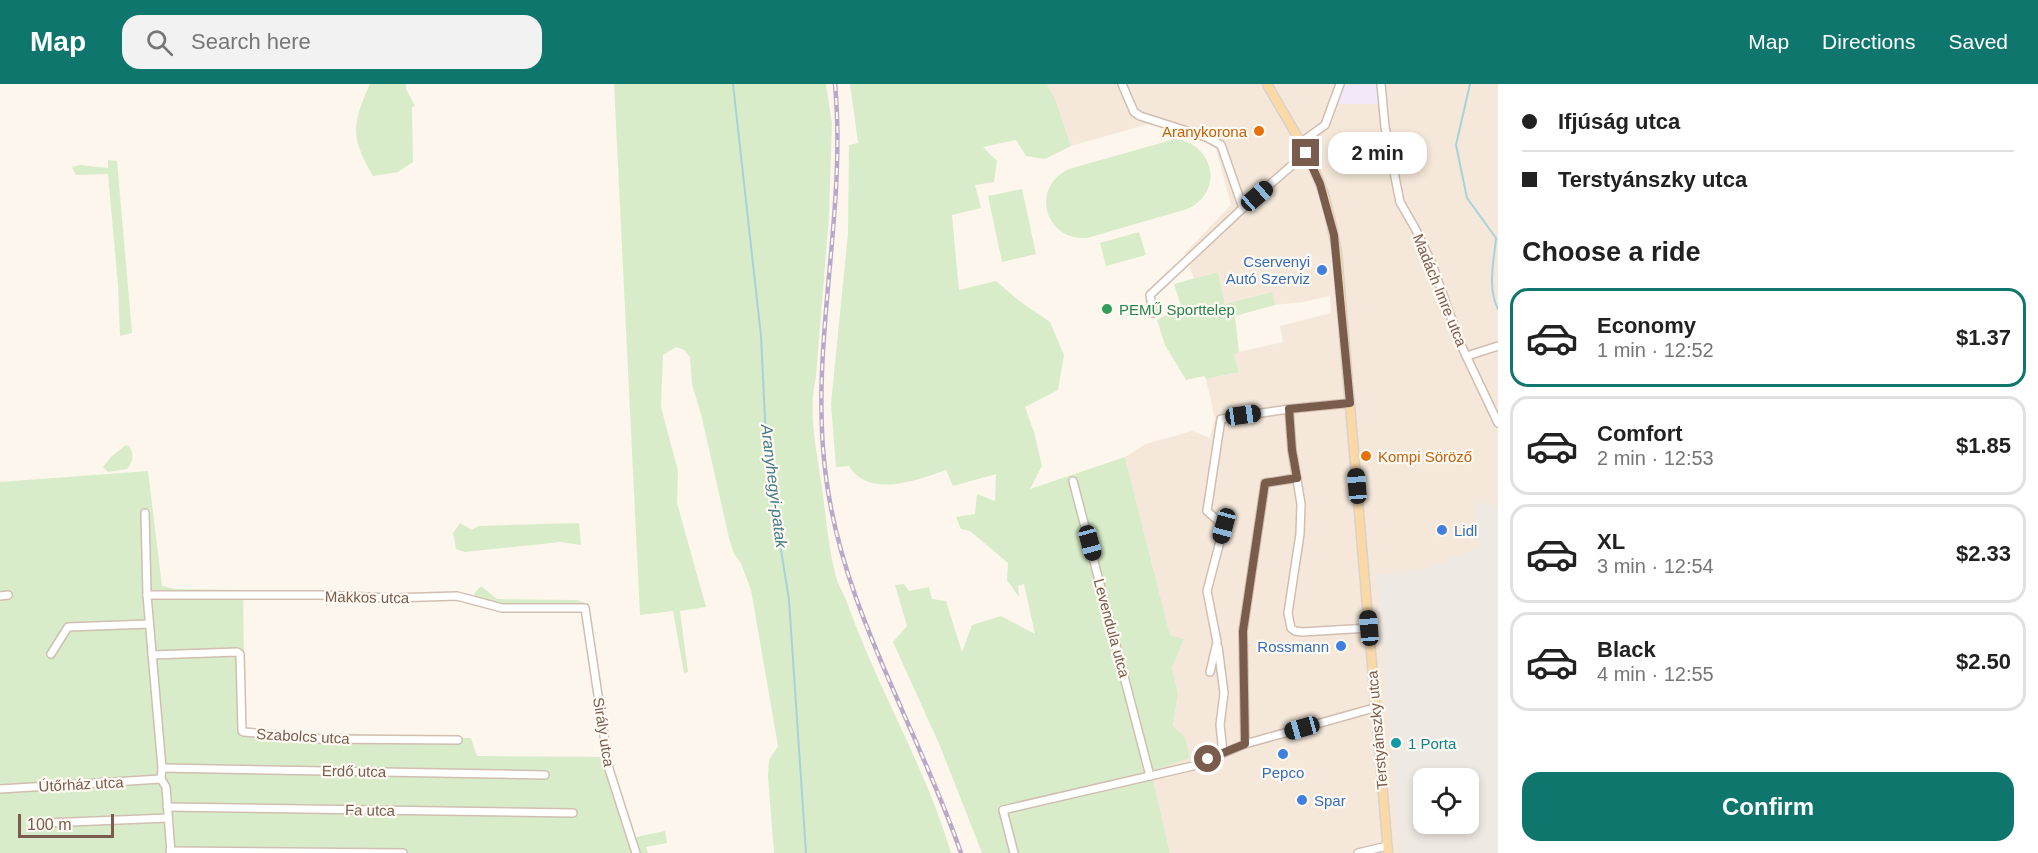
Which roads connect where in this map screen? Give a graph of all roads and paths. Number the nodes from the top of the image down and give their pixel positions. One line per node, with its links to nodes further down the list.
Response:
1 (1122, 84): 7 (street)
2 (1267, 84): 5 (main road, Terstyánszky utca)
3 (1340, 84): 5 (street)
4 (1381, 84): 10 (street, Madách Imre utca)
5 (1300, 143): 6 (main road, Terstyánszky utca)
6 (1306, 153): 7 (street); 11 (main road, Terstyánszky utca)
7 (1243, 208): 8 (street)
8 (1153, 313)
9 (1498, 346): 10 (street)
10 (1467, 356): 13 (street, Madách Imre utca)
11 (1350, 403): 12 (street); 20 (main road, Terstyánszky utca)
12 (1289, 409): 14 (street); 21 (street)
13 (1498, 423)
14 (1297, 478): 20 (street); 27 (street)
15 (1073, 481): 31 (street, Levendula utca)
16 (144, 513): 17 (street)
17 (147, 595): 18 (street, Makkos utca); 19 (street)
18 (585, 608): 41 (street, Sirály utca)
19 (149, 624): 22 (street); 23 (street)
20 (1369, 628): 25 (main road, Terstyánszky utca)
21 (1217, 642): 24 (street); 28 (street)
22 (51, 654)
23 (152, 655): 26 (street, Szabolcs utca); 29 (street)
24 (1210, 672)
25 (1374, 708): 27 (street); 38 (main road, Terstyánszky utca)
26 (458, 740)
27 (1245, 744): 28 (street)
28 (1223, 752): 31 (street)
29 (162, 768): 30 (street, Erdő utca); 32 (street)
30 (546, 775)
31 (1150, 776): 42 (street)
32 (161, 779): 33 (street, Útőrház utca); 34 (street)
33 (0, 789)
34 (167, 807): 35 (street, Fa utca); 36 (street)
35 (573, 813)
36 (168, 818): 37 (street); 39 (street)
37 (46, 823)
38 (1387, 850): 43 (street)
39 (170, 852): 40 (street)
40 (403, 853)
41 (636, 853)
42 (1014, 853)
43 (1358, 853)

